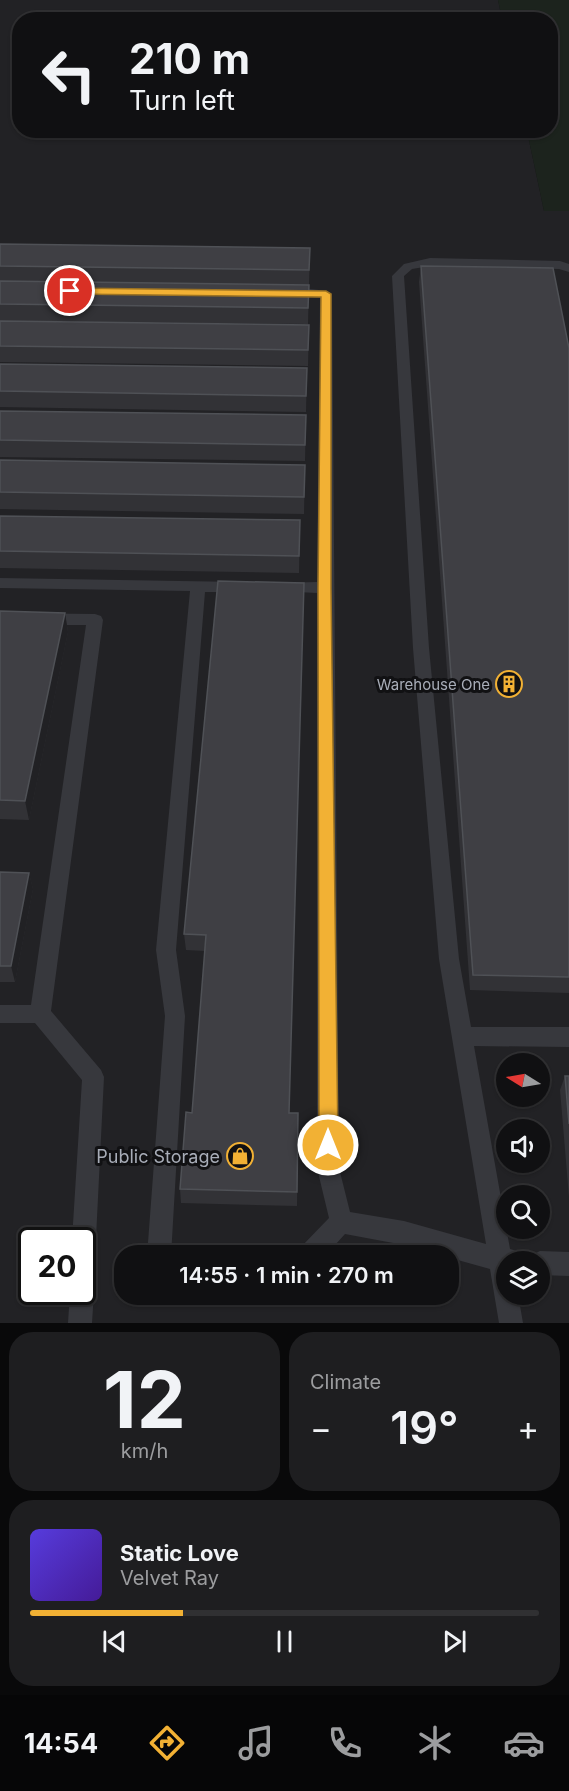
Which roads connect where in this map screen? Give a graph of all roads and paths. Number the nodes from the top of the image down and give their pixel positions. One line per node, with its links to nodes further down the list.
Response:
1 (569, 268): 9 (lane)
2 (268, 293): 5 (lane)
3 (0, 583): 4 (lane)
4 (198, 587): 5 (lane); 13 (lane)
5 (325, 588): 11 (lane)
6 (0, 619): 8 (lane)
7 (0, 1014): 8 (lane)
8 (40, 1014): 12 (lane)
9 (461, 1036): 10 (lane); 15 (lane)
10 (569, 1037)
11 (341, 1222): 14 (lane); 16 (lane)
12 (85, 1227)
13 (160, 1245)
14 (319, 1245)
15 (508, 1251)
16 (496, 1257)
17 (550, 1263): 18 (lane)
18 (569, 1264)
19 (81, 1305): 21 (lane)
20 (511, 1305): 22 (lane)
21 (80, 1323)
22 (511, 1323)

